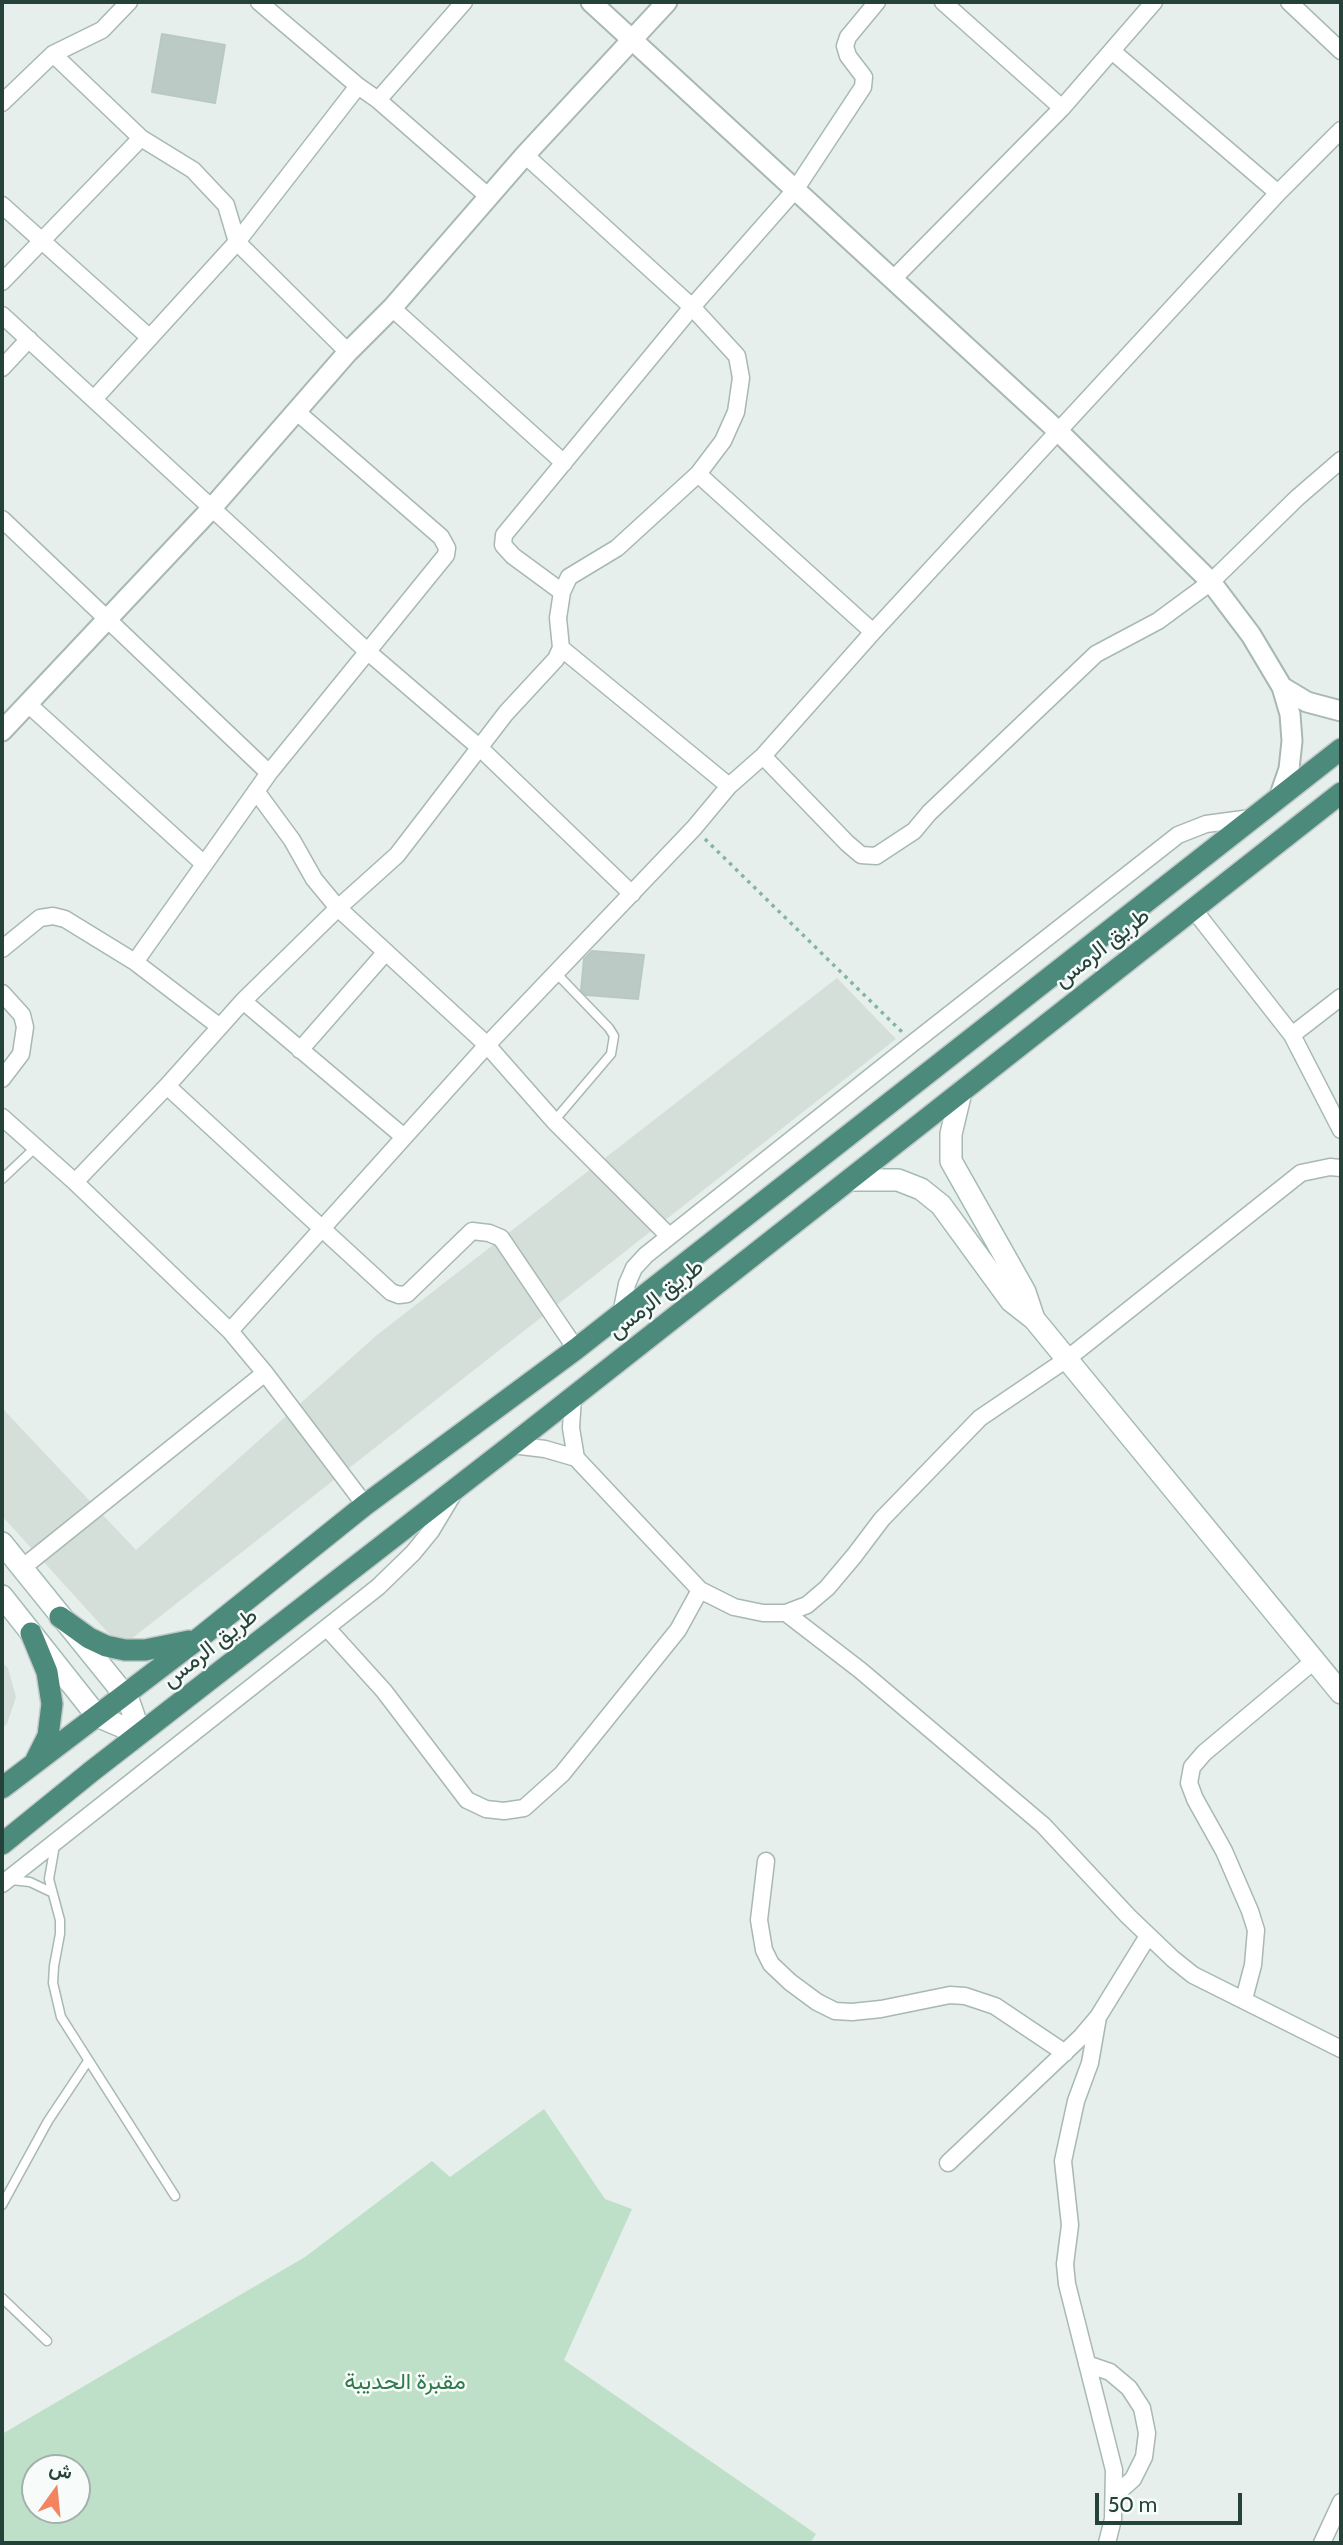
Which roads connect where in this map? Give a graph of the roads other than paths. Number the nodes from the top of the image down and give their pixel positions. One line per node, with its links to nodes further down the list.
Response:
1 (129, 2): 13 (street)
2 (464, 2): 15 (street)
3 (591, 2): 10 (street)
4 (667, 2): 10 (street)
5 (877, 2): 21 (street)
6 (943, 2): 17 (street)
7 (1154, 2): 11 (street)
8 (1289, 2): 12 (street)
9 (268, 5): 14 (street)
10 (632, 41): 20 (street); 21 (street)
11 (1112, 51): 17 (street); 22 (street)
12 (1341, 51)
13 (52, 54): 16 (street); 19 (street)
14 (358, 86): 15 (street); 26 (street)
15 (378, 100): 23 (street)
16 (2, 103)
17 (1062, 108): 27 (street)
18 (1341, 130): 22 (street)
19 (141, 138): 25 (street); 26 (street)
20 (525, 155): 23 (street); 29 (street)
21 (795, 190): 27 (street); 29 (street)
22 (1278, 193): 38 (street)
23 (489, 197): 30 (street)
24 (2, 205): 25 (street)
25 (42, 241): 28 (street); 32 (street)
26 (237, 242): 32 (street); 34 (street)
27 (891, 280): 38 (street)
28 (2, 282)
29 (692, 307): 40 (street); 41 (street)
30 (392, 308): 34 (street); 40 (street)
31 (2, 315): 33 (street)
32 (149, 338): 36 (street)
33 (29, 339): 35 (street); 36 (street)
34 (348, 352): 37 (street)
35 (2, 368)
36 (94, 398): 42 (street)
37 (298, 412): 42 (street); 49 (street)
38 (1059, 432): 44 (street); 47 (street)
39 (1341, 460): 44 (street)
40 (564, 463): 45 (street)
41 (698, 474): 45 (street); 47 (street)
42 (211, 509): 46 (street); 49 (street)
43 (2, 519): 46 (street)
44 (1211, 582): 50 (street); 56 (street)
45 (562, 592): 48 (street)
46 (108, 620): 51 (street); 57 (street)
47 (873, 632): 56 (street)
48 (561, 648): 54 (street); 58 (street)
49 (367, 651): 54 (street); 57 (street)
50 (1282, 687): 52 (street); 61 (street)
51 (28, 704): 53 (street); 63 (street)
52 (1341, 711)
53 (2, 731)
54 (480, 748): 64 (street); 65 (street)
55 (1341, 749): 61 (highway, طريق الرمس)
56 (762, 756): 58 (street)
57 (269, 772): 59 (street)
58 (729, 786): 64 (street)
59 (256, 791): 63 (street); 65 (street)
60 (1341, 793): 66 (highway, طريق الرمس)
61 (1280, 795): 62 (highway, طريق الرمس)
62 (1251, 818): 91 (street); 92 (highway, طريق الرمس)
63 (204, 864): 69 (street)
64 (632, 894): 70 (street)
65 (338, 908): 68 (street); 73 (street)
66 (1194, 910): 75 (street); 80 (highway, طريق الرمس)
67 (2, 949): 69 (street)
68 (385, 953): 76 (street); 77 (street)
69 (135, 962): 74 (street)
70 (556, 973): 76 (street); 82 (lane)
71 (2, 993): 78 (street)
72 (1341, 998): 75 (street)
73 (243, 1001): 74 (street); 77 (street)
74 (220, 1027): 79 (street)
75 (1292, 1035): 83 (street)
76 (487, 1045): 82 (street); 84 (street)
77 (300, 1050): 84 (street)
78 (2, 1079)
79 (167, 1086): 89 (street); 90 (street)
80 (961, 1092): 88 (highway, طريق الرمس); 93 (main road)
81 (2, 1117): 85 (street)
82 (554, 1121): 91 (street)
83 (1341, 1130)
84 (404, 1137): 90 (street)
85 (36, 1147): 87 (lane); 89 (street)
86 (1341, 1168): 96 (street)
87 (2, 1179)
88 (850, 1180): 93 (main road); 98 (highway, طريق الرمس)
89 (75, 1182): 94 (street)
90 (321, 1230): 94 (street); 95 (street)
91 (669, 1236): 92 (street)
92 (621, 1314): 95 (highway, طريق الرمس)
93 (1034, 1319): 96 (main road)
94 (230, 1331): 97 (street)
95 (576, 1349): 102 (highway, طريق الرمس)
96 (1067, 1359): 107 (street); 112 (main road)
97 (265, 1373): 102 (street); 104 (street)
98 (573, 1397): 99 (highway, طريق الرمس); 100 (street)
99 (512, 1446): 100 (street); 101 (highway, طريق الرمس)
100 (576, 1458): 105 (street)
101 (457, 1488): 109 (street); 116 (highway, طريق الرمس)
102 (365, 1505): 111 (highway, طريق الرمس)
103 (2, 1543): 104 (main road)
104 (22, 1569): 108 (main road)
105 (700, 1590): 107 (street); 109 (street)
106 (2, 1596): 110 (main road)
107 (786, 1613): 124 (street)
108 (60, 1617): 111 (highway); 114 (main road)
109 (327, 1628): 119 (street)
110 (31, 1633): 115 (main road); 117 (highway)
111 (198, 1639): 114 (highway, طريق الرمس)
112 (1315, 1660): 113 (main road); 125 (street)
113 (1341, 1693)
114 (125, 1695): 115 (highway, طريق الرمس); 116 (main road)
115 (97, 1716): 116 (main road); 117 (highway, طريق الرمس)
116 (133, 1734): 120 (highway, طريق الرمس)
117 (33, 1765): 118 (highway, طريق الرمس)
118 (2, 1788)
119 (56, 1841): 122 (street); 123 (lane)
120 (2, 1844)
121 (765, 1861): 128 (street)
122 (4, 1882): 123 (lane)
123 (51, 1892): 129 (lane)
124 (1148, 1936): 125 (street); 126 (street)
125 (1244, 1999): 127 (street)
126 (1098, 2017): 128 (street); 135 (street)
127 (1341, 2049)
128 (1065, 2053): 130 (street)
129 (88, 2061): 131 (lane); 132 (lane)
130 (948, 2163)
131 (176, 2196)
132 (2, 2205)
133 (2, 2298): 134 (lane)
134 (47, 2341)
135 (1087, 2364): 136 (street); 136 (street)
136 (1115, 2495): 138 (street)
137 (1341, 2502): 139 (street)
138 (1107, 2543)
139 (1322, 2543)

